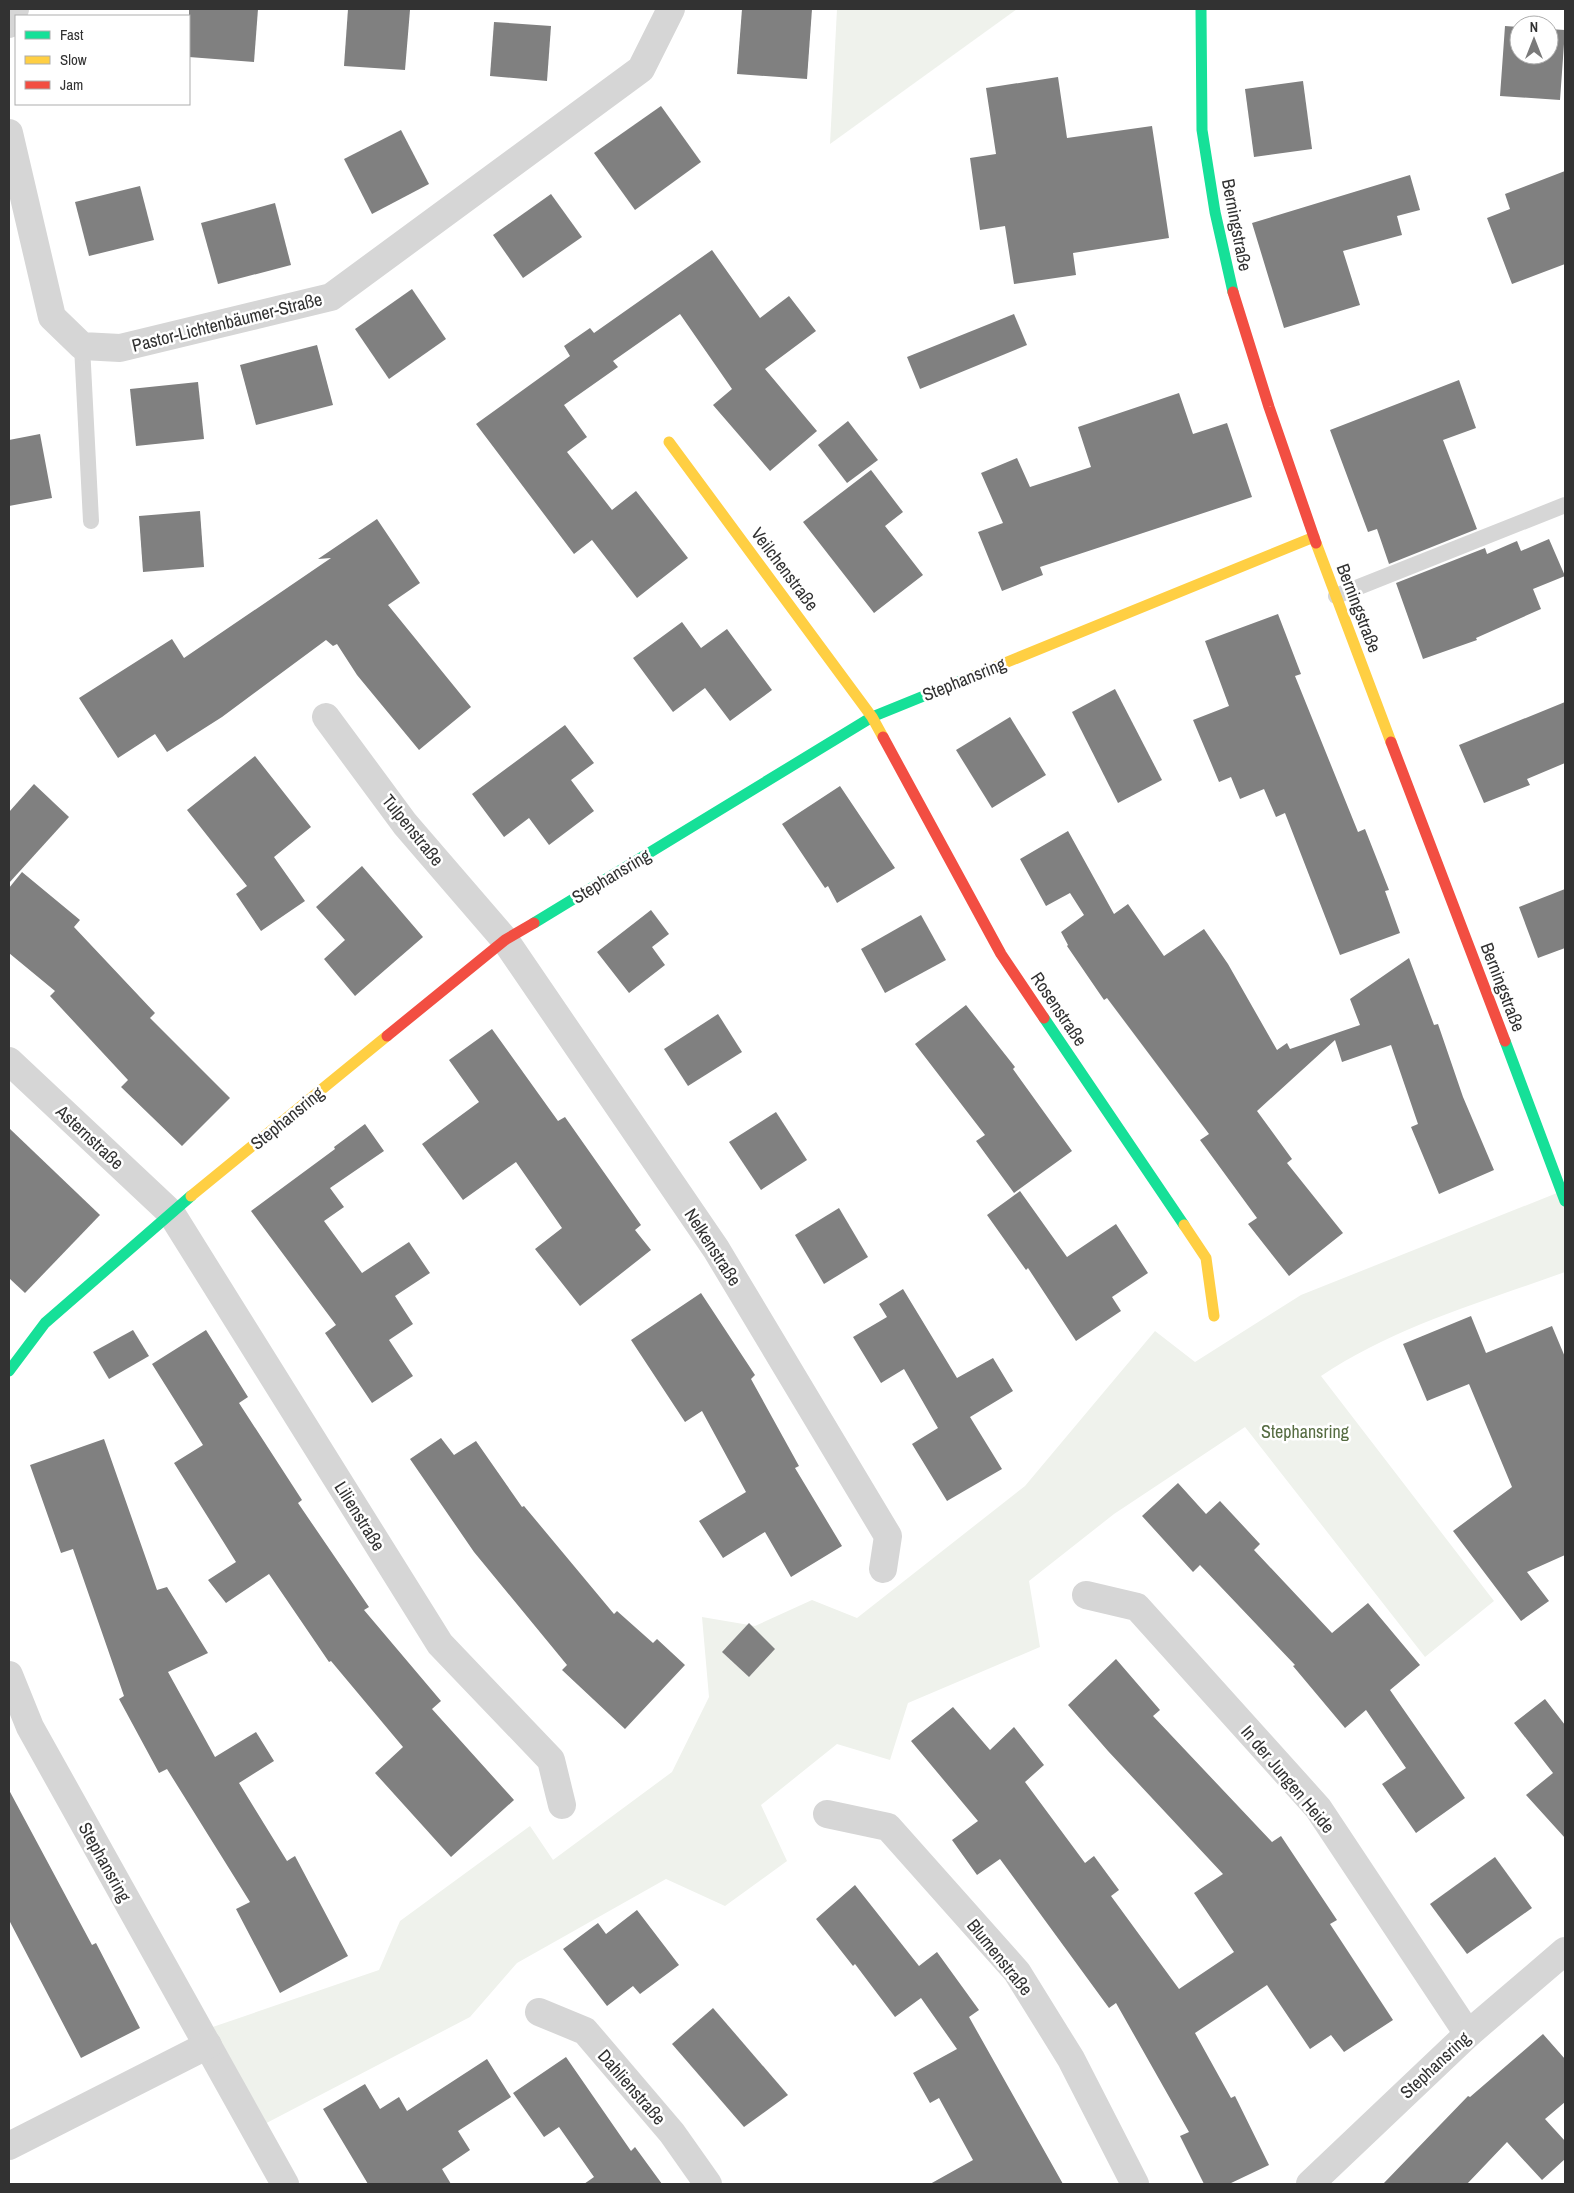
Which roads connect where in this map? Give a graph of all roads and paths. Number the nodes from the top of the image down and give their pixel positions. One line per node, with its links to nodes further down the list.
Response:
1 (15, 9): 4 (street)
2 (671, 9): 6 (street, Pastor-Lichtenbäumer-Straße)
3 (1201, 9): 10 (street, Berningstraße)
4 (9, 24)
5 (9, 133): 6 (street)
6 (82, 346): 9 (lane)
7 (668, 442): 13 (street, Veilchenstraße)
8 (1565, 505): 11 (lane)
9 (91, 521)
10 (1314, 536): 11 (street, Berningstraße); 13 (street, Stephansring)
11 (1336, 596): 16 (street, Berningstraße)
12 (326, 717): 14 (street, Tulpenstraße)
13 (872, 717): 14 (street, Stephansring); 18 (street, Rosenstraße)
14 (505, 940): 17 (street, Stephansring); 20 (street, Nelkenstraße)
15 (9, 1061): 17 (street, Asternstraße)
16 (1565, 1200)
17 (171, 1213): 19 (street, Stephansring); 23 (street, Lilienstraße)
18 (1214, 1316)
19 (9, 1371)
20 (883, 1569)
21 (1086, 1595): 27 (street, In der Jungen Heide)
22 (9, 1675): 28 (street, Stephansring)
23 (562, 1805)
24 (827, 1814): 32 (street, Blumenstraße)
25 (1565, 1951): 27 (street, Stephansring)
26 (539, 2012): 31 (street, Dahlienstraße)
27 (1468, 2034): 33 (street, Stephansring)
28 (208, 2045): 29 (street); 30 (street, Stephansring)
29 (9, 2146)
30 (285, 2184)
31 (708, 2184)
32 (1135, 2184)
33 (1310, 2184)

